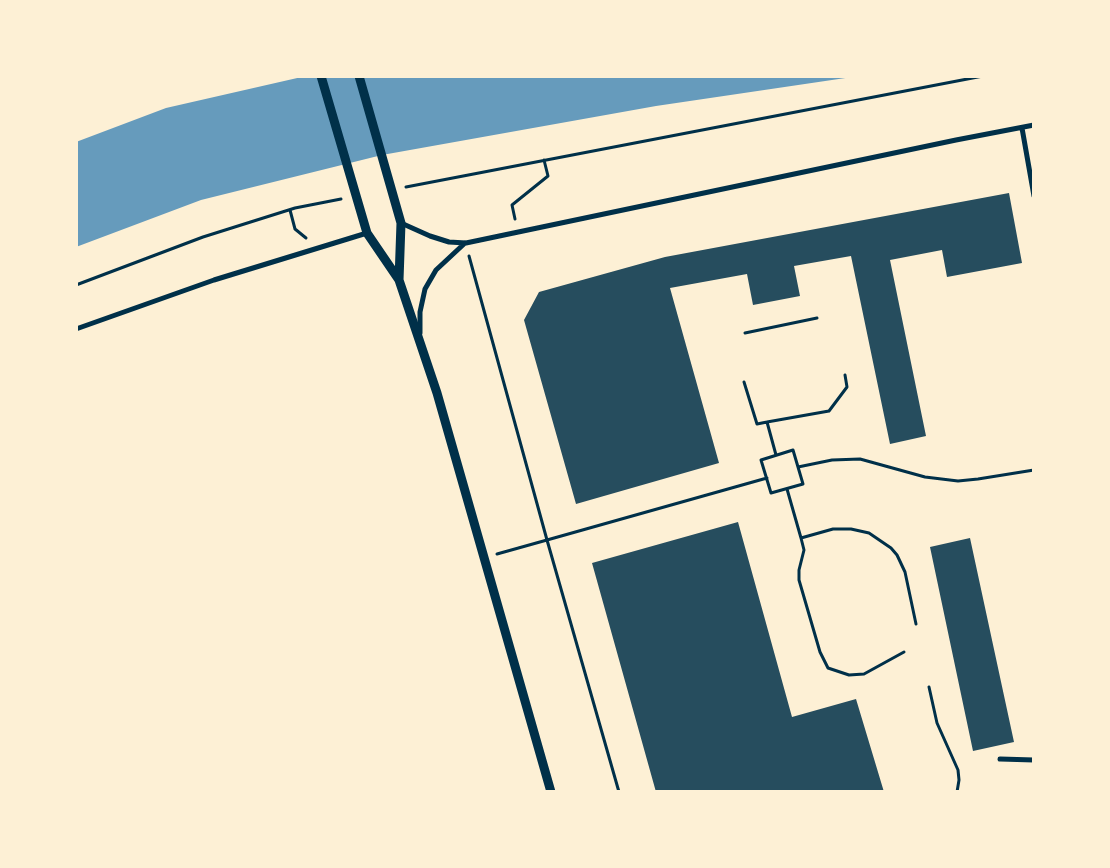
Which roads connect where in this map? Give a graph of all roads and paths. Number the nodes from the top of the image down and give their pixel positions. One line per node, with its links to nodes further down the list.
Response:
1 (321, 76): 13 (street)
2 (359, 76): 11 (street)
3 (983, 76): 6 (path)
4 (1034, 126): 5 (street)
5 (1022, 128): 8 (street); 12 (street)
6 (544, 160): 7 (path); 12 (path)
7 (400, 188)
8 (1034, 196)
9 (343, 199): 10 (path)
10 (290, 210): 15 (path); 17 (path)
11 (401, 223): 14 (street); 16 (street)
12 (518, 232): 14 (street)
13 (367, 233): 15 (street); 16 (street)
14 (466, 243): 21 (street); 31 (path)
15 (317, 248): 19 (street)
16 (398, 280): 21 (street)
17 (76, 285)
18 (817, 318): 20 (path)
19 (76, 329)
20 (746, 333)
21 (420, 343): 32 (street)
22 (845, 375): 24 (path)
23 (744, 382): 24 (path)
24 (767, 422): 25 (path)
25 (776, 455): 26 (path); 28 (path)
26 (798, 467): 27 (path); 29 (path)
27 (1034, 470)
28 (767, 478): 29 (path); 31 (path)
29 (787, 489): 30 (path)
30 (801, 538): 33 (path); 34 (path)
31 (547, 540): 32 (path); 39 (path)
32 (483, 558): 38 (street)
33 (916, 624)
34 (904, 652)
35 (929, 687): 40 (path)
36 (1000, 759): 37 (street)
37 (1034, 760)
38 (551, 792)
39 (619, 792)
40 (957, 792)

